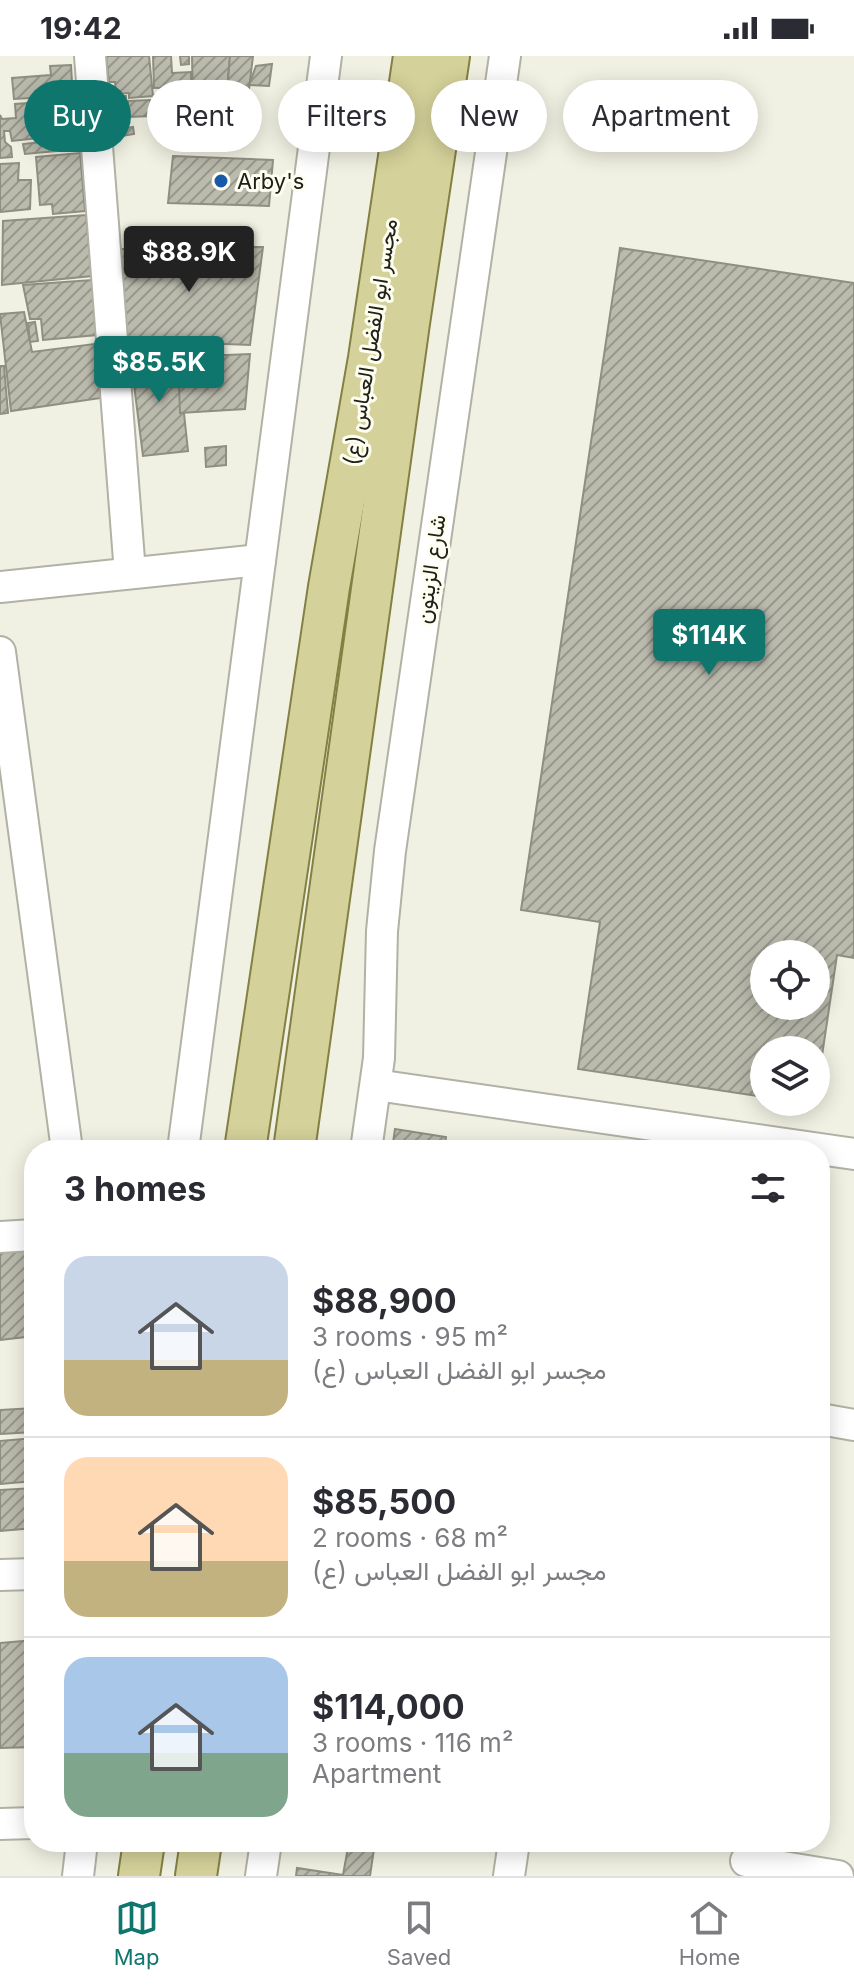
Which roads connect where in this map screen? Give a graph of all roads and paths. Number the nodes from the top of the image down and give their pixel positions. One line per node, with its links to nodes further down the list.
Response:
1 (90, 56): 8 (street)
2 (326, 56): 7 (street)
3 (414, 56): 6 (main road, مجسر ابو الفضل العباس (ع))
4 (449, 56): 6 (main road, مجسر ابو الفضل العباس (ع))
5 (505, 56): 11 (street, شارع الزيتون)
6 (418, 143): 14 (main road, مجسر ابو الفضل العباس (ع)); 15 (main road, مجسر ابو الفضل العباس (ع))
7 (260, 560): 8 (street); 13 (street)
8 (130, 573): 9 (street)
9 (0, 587)
10 (0, 652): 12 (street)
11 (376, 1085): 16 (street, شارع الزيتون); 17 (street)
12 (66, 1140)
13 (184, 1140)
14 (247, 1140)
15 (295, 1140)
16 (368, 1140)
17 (757, 1140)
18 (830, 1151): 19 (street)
19 (854, 1154)
20 (24, 1236): 21 (street)
21 (0, 1237)
22 (830, 1421): 23 (street)
23 (854, 1425)
24 (24, 1574): 25 (street)
25 (0, 1575)
26 (24, 1823): 27 (street)
27 (0, 1824)
28 (81, 1852): 34 (street)
29 (143, 1852): 35 (main road)
30 (200, 1852): 36 (main road)
31 (265, 1852): 37 (street)
32 (513, 1852): 38 (street)
33 (746, 1860): 39 (street)
34 (78, 1876)
35 (139, 1876)
36 (196, 1876)
37 (261, 1876)
38 (509, 1876)
39 (838, 1876)

